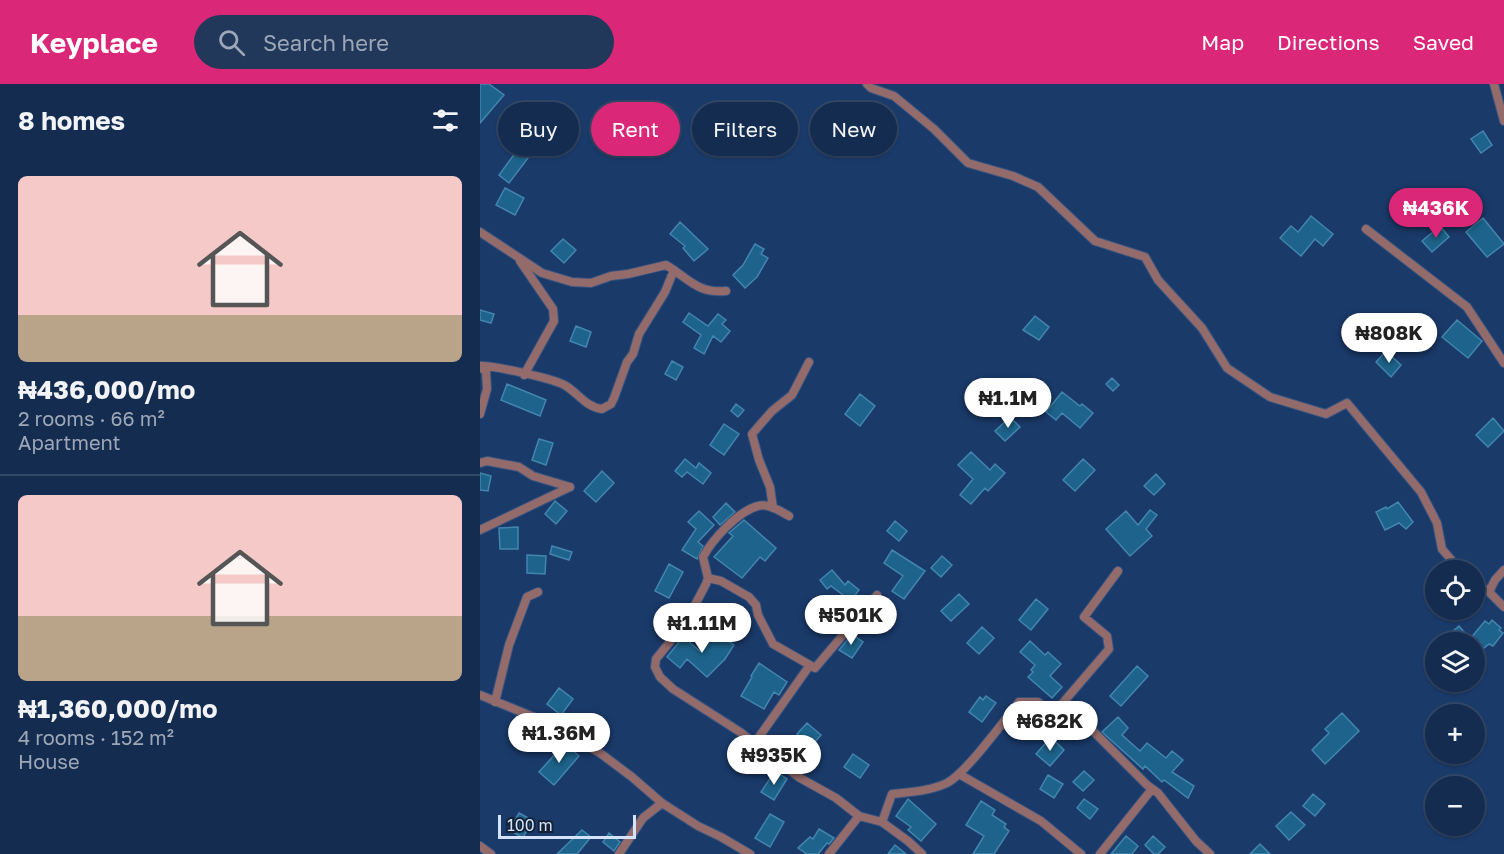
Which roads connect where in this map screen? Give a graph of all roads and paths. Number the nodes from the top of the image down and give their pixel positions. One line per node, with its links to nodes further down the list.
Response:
1 (867, 84): 18 (street)
2 (1494, 84): 3 (street)
3 (1504, 121)
4 (1366, 229): 10 (street)
5 (480, 232): 6 (street)
6 (517, 258): 7 (street); 12 (street)
7 (674, 270): 8 (street); 12 (street)
8 (726, 291)
9 (809, 362): 15 (street)
10 (1504, 363)
11 (481, 366): 12 (street); 13 (street)
12 (524, 375)
13 (480, 414)
14 (480, 464): 17 (street)
15 (773, 508): 16 (street); 21 (street)
16 (789, 516)
17 (480, 530)
18 (1451, 560)
19 (1504, 570): 22 (street)
20 (1118, 571): 30 (street)
21 (708, 578): 27 (street); 31 (street)
22 (1489, 589): 23 (street); 26 (street)
23 (1485, 590)
24 (538, 592): 29 (street)
25 (877, 595): 27 (street)
26 (1504, 607)
27 (810, 665): 31 (street)
28 (480, 694): 29 (street)
29 (495, 702): 34 (street)
30 (1055, 712): 32 (street); 33 (street)
31 (754, 744): 35 (street)
32 (959, 774): 36 (street); 43 (street)
33 (1152, 789): 44 (street); 45 (street)
34 (662, 803): 39 (street); 40 (street)
35 (859, 816): 36 (street); 41 (street)
36 (882, 822): 42 (street)
37 (480, 846): 38 (street)
38 (490, 854)
39 (619, 854)
40 (750, 854)
41 (829, 854)
42 (922, 854)
43 (1081, 854)
44 (1100, 854)
45 (1210, 854)

